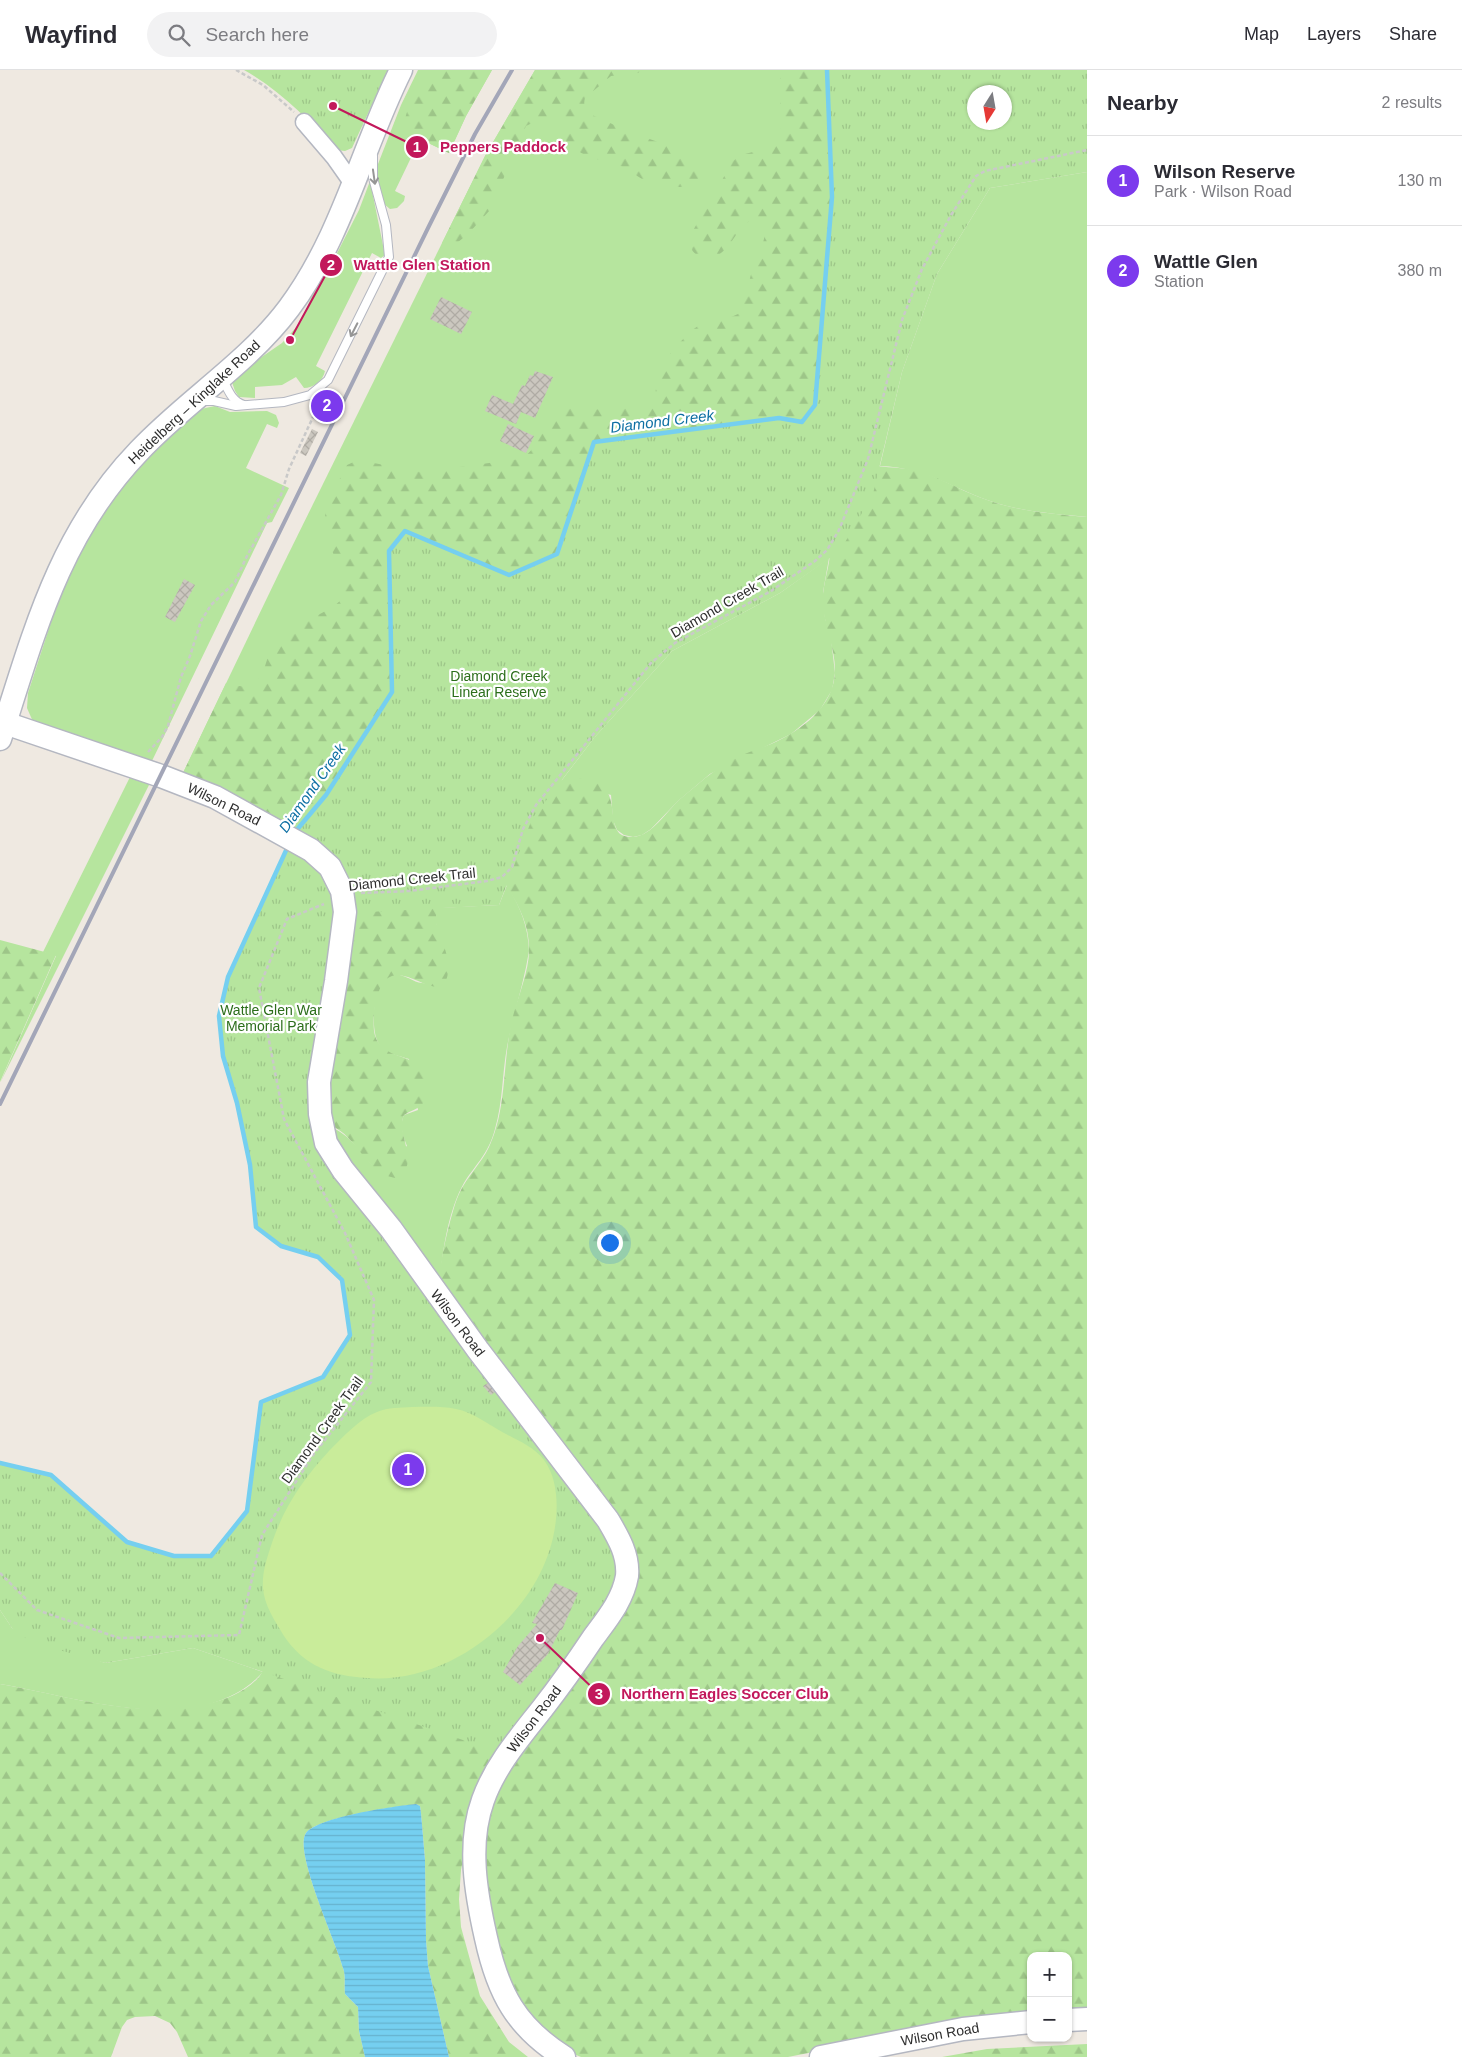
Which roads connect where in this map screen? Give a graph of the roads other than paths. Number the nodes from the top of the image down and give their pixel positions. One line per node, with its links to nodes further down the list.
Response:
1 (402, 70): 3 (street, Heidelberg – Kinglake Road)
2 (304, 122): 4 (street)
3 (375, 129): 4 (street, Heidelberg – Kinglake Road); 7 (lane, one-way to 7)
4 (353, 184): 5 (street, Heidelberg – Kinglake Road)
5 (221, 376): 6 (street, Heidelberg – Kinglake Road); 7 (lane)
6 (191, 402): 7 (lane); 8 (street, Heidelberg – Kinglake Road)
7 (248, 405)
8 (2, 728): 12 (street, Wilson Road)
9 (1072, 2020): 10 (street)
10 (1087, 2020)
11 (1027, 2022): 13 (street, Wilson Road)
12 (564, 2057)
13 (821, 2057)

